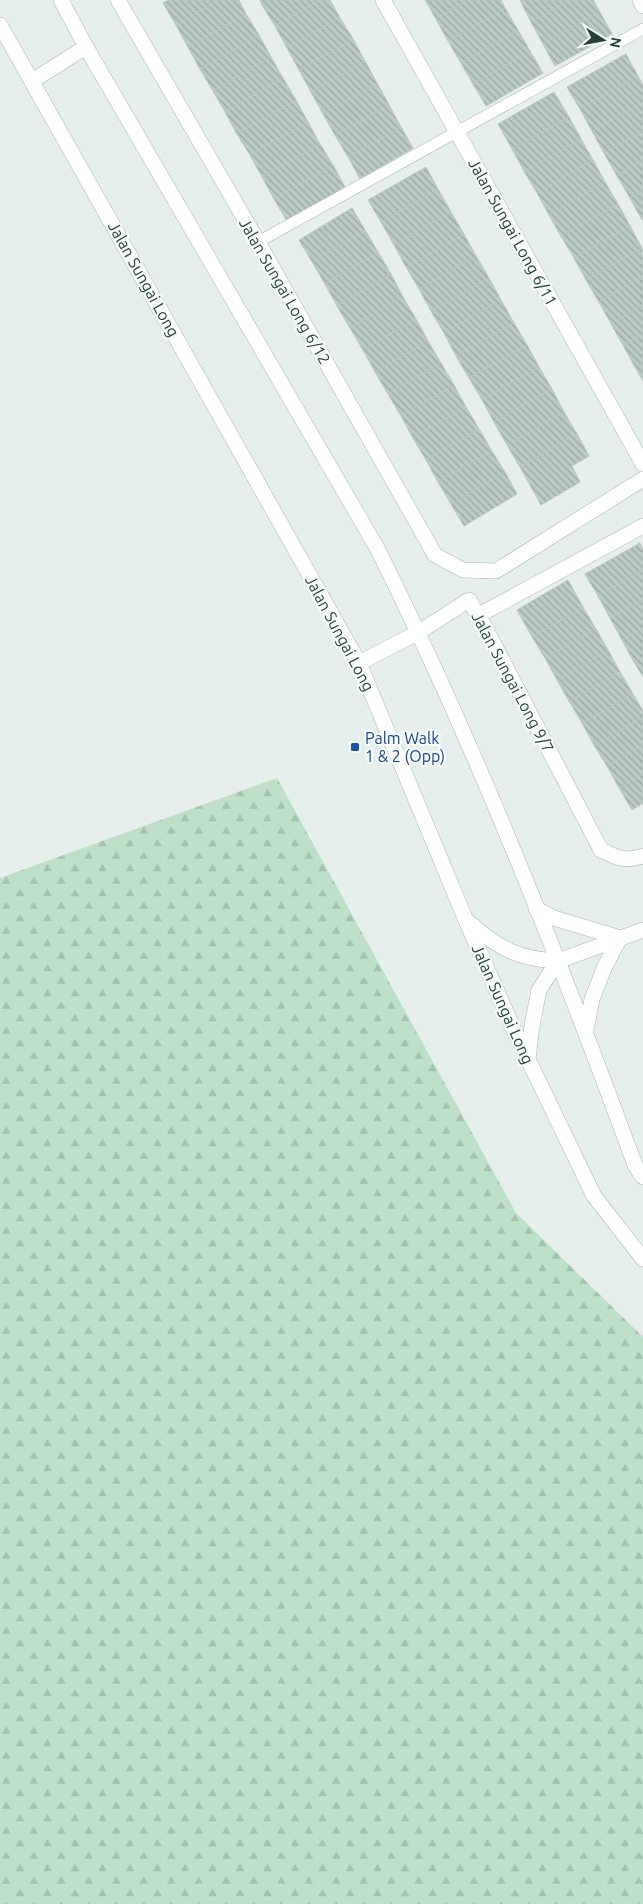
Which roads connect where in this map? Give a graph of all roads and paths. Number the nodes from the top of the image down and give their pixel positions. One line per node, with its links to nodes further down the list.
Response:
1 (61, 0): 8 (street)
2 (118, 0): 11 (street, Jalan Sungai Long 6/12)
3 (383, 0): 10 (street, Jalan Sungai Long 6/11)
4 (640, 0): 5 (street)
5 (643, 6)
6 (0, 25): 9 (street, Jalan Sungai Long)
7 (643, 29): 10 (lane)
8 (86, 48): 9 (street); 16 (street)
9 (32, 81): 17 (street, Jalan Sungai Long)
10 (456, 131): 11 (lane); 12 (street, Jalan Sungai Long 6/11)
11 (258, 242): 13 (street, Jalan Sungai Long 6/12)
12 (643, 464)
13 (643, 479)
14 (643, 526): 15 (street)
15 (479, 615): 16 (street, Jalan Sungai Long 9/7); 18 (street, Jalan Sungai Long 9/7)
16 (418, 632): 17 (street, Jalan Sungai Long 9/7); 19 (street)
17 (360, 662): 20 (street, Jalan Sungai Long)
18 (643, 856)
19 (536, 909): 22 (street); 23 (street)
20 (465, 918): 23 (street); 25 (street, Jalan Sungai Long)
21 (643, 930): 22 (street)
22 (620, 938): 23 (street); 24 (street)
23 (558, 961): 24 (street); 25 (street)
24 (586, 1030): 26 (street)
25 (528, 1058): 27 (street, Jalan Sungai Long)
26 (643, 1178)
27 (643, 1259)

